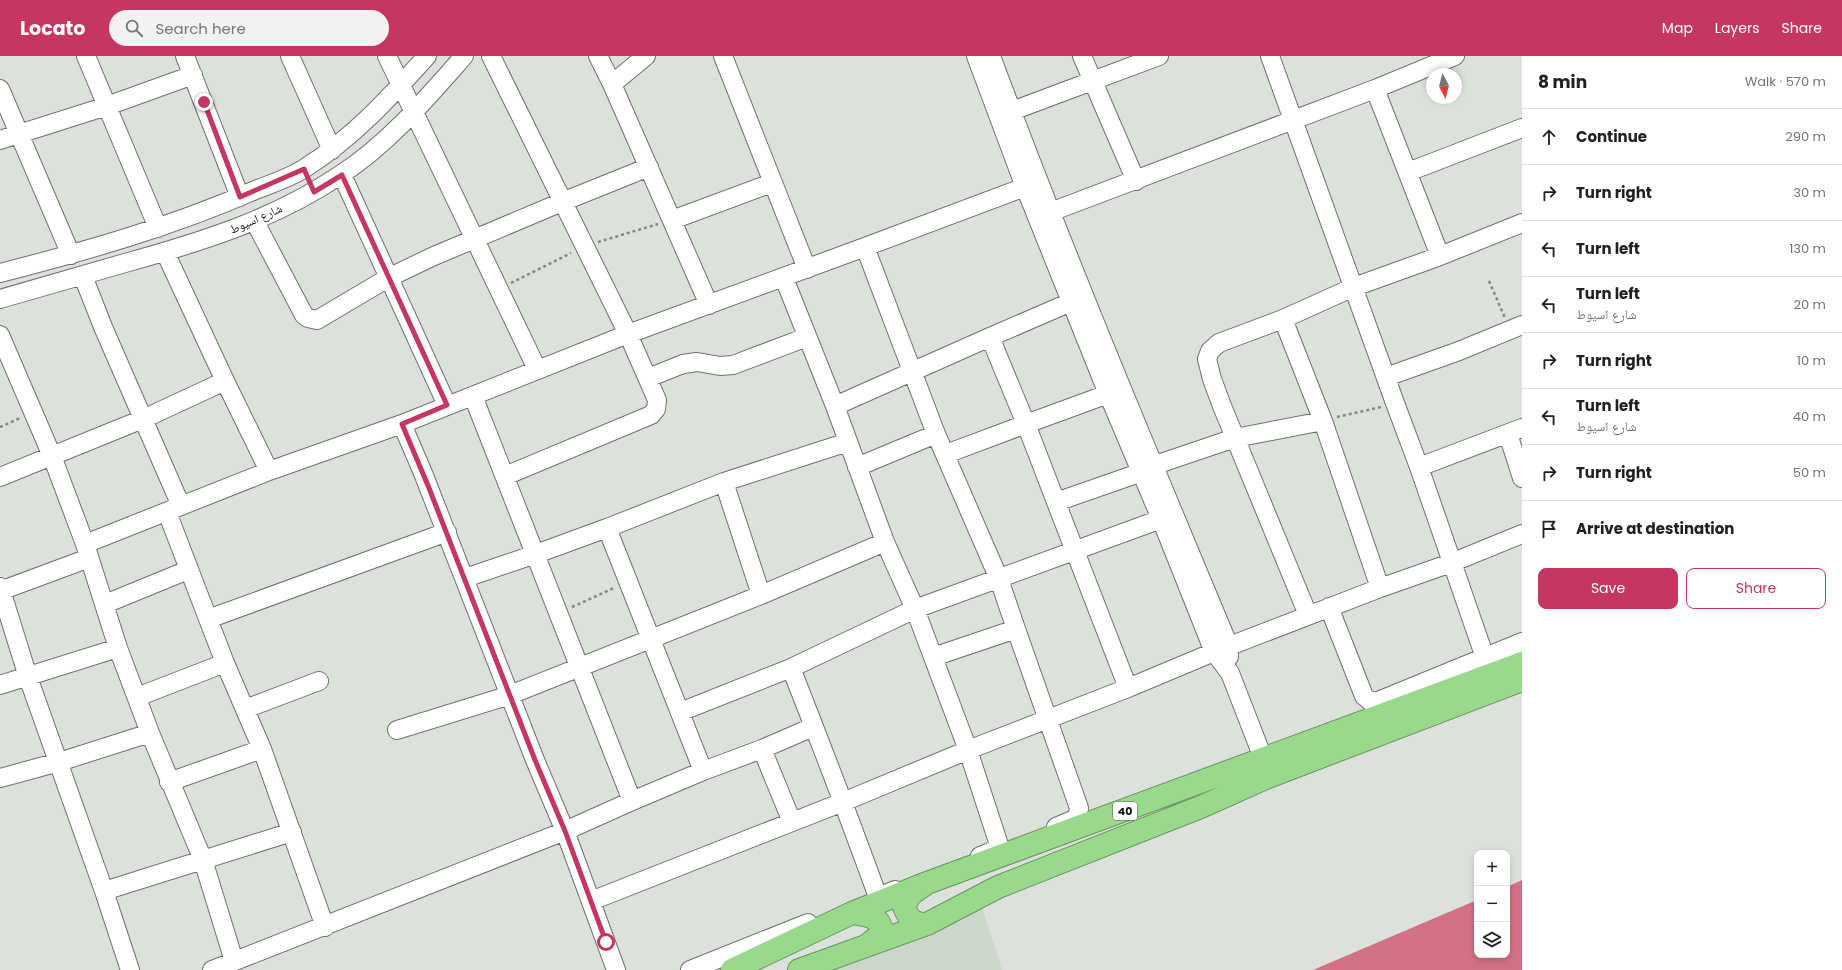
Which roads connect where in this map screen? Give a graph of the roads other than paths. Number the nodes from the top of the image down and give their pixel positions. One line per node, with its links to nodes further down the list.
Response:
1 (86, 56): 23 (street)
2 (185, 56): 17 (street)
3 (290, 56): 30 (street)
4 (387, 56): 20 (street)
5 (427, 56): 20 (street)
6 (464, 56): 24 (street, شارع اسيوط)
7 (491, 56): 40 (street)
8 (598, 56): 19 (street)
9 (646, 56): 19 (street)
10 (723, 56): 36 (street)
11 (976, 56): 37 (street)
12 (991, 56): 25 (street)
13 (1082, 56): 18 (street)
14 (1159, 56): 18 (street)
15 (1270, 56): 26 (street)
16 (1456, 56): 22 (street)
17 (193, 75): 23 (street); 39 (street)
18 (1093, 82): 25 (street); 35 (street)
19 (612, 84): 31 (street)
20 (401, 85): 24 (street); 30 (street)
21 (0, 89): 28 (street)
22 (1375, 89): 26 (street); 33 (street)
23 (107, 106): 28 (street); 45 (street)
24 (415, 111): 34 (street, شارع اسيوط); 46 (street)
25 (1012, 112): 41 (street)
26 (1293, 121): 35 (street); 56 (street)
27 (1522, 128): 33 (street)
28 (18, 134): 29 (street); 49 (street)
29 (0, 140)
30 (332, 150): 32 (street)
31 (649, 167): 40 (street); 42 (street)
32 (304, 169): 38 (street); 39 (street)
33 (1408, 172): 50 (street)
34 (342, 175): 38 (street, شارع اسيوط); 54 (street)
35 (1136, 181): 41 (street)
36 (772, 183): 42 (street); 51 (street)
37 (1025, 187): 41 (street); 47 (street)
38 (314, 192): 43 (street, شارع اسيوط)
39 (240, 197): 45 (street)
40 (562, 202): 46 (street); 63 (street)
41 (1044, 214): 59 (street); 89 (street)
42 (672, 220): 60 (street)
43 (255, 222): 48 (street, شارع اسيوط); 54 (street)
44 (1522, 223): 50 (street)
45 (158, 228): 49 (street)
46 (474, 239): 54 (street); 67 (street)
47 (866, 248): 51 (street); 68 (street)
48 (165, 252): 53 (street, شارع اسيوط); 72 (street)
49 (71, 255): 52 (street)
50 (1440, 256): 56 (street)
51 (807, 269): 55 (street)
52 (7, 272): 57 (street)
53 (83, 276): 57 (street, شارع اسيوط); 77 (street)
54 (388, 278): 75 (street)
55 (784, 278): 60 (street); 65 (street)
56 (1354, 288): 61 (street); 71 (street)
57 (20, 293): 58 (street, شارع اسيوط)
58 (0, 299)
59 (1071, 302): 66 (street); 73 (street)
60 (709, 305): 63 (street)
61 (1283, 319): 78 (street); 83 (street)
62 (1516, 327): 71 (street)
63 (628, 334): 67 (street); 70 (street)
64 (0, 335): 69 (street)
65 (807, 337): 70 (street); 76 (street)
66 (990, 338): 68 (street); 80 (street)
67 (537, 369): 74 (street)
68 (912, 371): 76 (street); 82 (street)
69 (7, 372): 86 (street)
70 (648, 378): 91 (street)
71 (1386, 378): 88 (street)
72 (225, 381): 77 (street); 90 (street)
73 (1108, 394): 80 (street); 89 (street)
74 (473, 396): 75 (street); 91 (street)
75 (447, 405): 79 (street)
76 (835, 406): 84 (street)
77 (143, 419): 86 (street); 96 (street)
78 (1323, 421): 83 (street); 109 (street)
79 (402, 424): 90 (street); 99 (street)
80 (1026, 424): 85 (street); 95 (street)
81 (1515, 431): 88 (street); 93 (street)
82 (936, 434): 85 (street); 87 (street)
83 (1235, 438): 89 (street); 115 (street)
84 (848, 442): 87 (street); 94 (street)
85 (946, 454): 108 (street)
86 (52, 456): 92 (street); 103 (street)
87 (857, 467): 101 (street)
88 (1419, 467): 105 (street)
89 (1148, 469): 95 (street); 97 (street); 121 (street)
90 (269, 471): 96 (street)
91 (505, 476): 104 (street)
92 (0, 477)
93 (1522, 478)
94 (724, 482): 98 (street); 111 (street)
95 (1056, 502): 102 (street)
96 (174, 509): 103 (street); 106 (street)
97 (1161, 519): 102 (street); 121 (street)
98 (606, 528): 104 (street); 118 (street)
99 (447, 532): 107 (street); 116 (street)
100 (1522, 534): 105 (street)
101 (885, 542): 111 (street); 114 (street)
102 (1075, 549): 108 (street); 132 (street)
103 (87, 551): 110 (street); 112 (street)
104 (536, 554): 107 (street); 126 (street)
105 (1451, 563): 109 (street); 125 (street)
106 (188, 570): 112 (street); 116 (street)
107 (465, 578): 133 (street)
108 (999, 578): 114 (street); 117 (street)
109 (1380, 588): 113 (street)
110 (0, 590): 128 (street)
111 (761, 595): 118 (street)
112 (105, 604): 120 (street)
113 (1329, 607): 115 (street); 125 (street)
114 (915, 609): 122 (street); 127 (street)
115 (1308, 615): 121 (street)
116 (208, 619): 123 (street)
117 (1016, 630): 122 (street); 137 (street)
118 (651, 639): 126 (street); 136 (street)
119 (1522, 642): 125 (street)
120 (118, 648): 128 (street); 134 (street)
121 (1222, 649): 132 (street); 145 (street)
122 (933, 657): 143 (street)
123 (225, 663): 134 (street); 135 (street)
124 (1522, 663): 125 (highway, 40)
125 (1488, 666): 145 (highway, 40)
126 (580, 667): 133 (street); 149 (street)
127 (791, 668): 136 (street); 138 (street)
128 (28, 677): 131 (street); 144 (street)
129 (1522, 680): 145 (highway, 40)
130 (319, 681): 135 (street)
131 (0, 685)
132 (1128, 688): 137 (street)
133 (510, 695): 139 (street); 152 (street)
134 (137, 697): 140 (street)
135 (245, 710): 141 (street)
136 (680, 712): 146 (street)
137 (1048, 719): 143 (street); 154 (street)
138 (813, 727): 142 (street); 150 (street)
139 (397, 730)
140 (150, 733): 144 (street); 148 (street)
141 (262, 749): 148 (street); 153 (street)
142 (762, 749): 146 (street); 151 (street)
143 (968, 750): 150 (street); 154 (street)
144 (59, 762): 147 (street); 157 (street)
145 (1265, 767): 156 (highway, 40); 161 (highway, 40)
146 (703, 771): 149 (street)
147 (0, 778)
148 (169, 782): 155 (street)
149 (632, 801): 152 (street)
150 (844, 802): 151 (street); 158 (street)
151 (792, 822): 159 (street)
152 (565, 831): 159 (street); 162 (street)
153 (292, 832): 155 (street); 162 (street)
154 (1000, 848): 158 (street)
155 (203, 860): 157 (street); 164 (street)
156 (927, 883): 160 (highway, 40); 161 (highway)
157 (104, 891): 165 (street)
158 (878, 897): 168 (street)
159 (591, 901): 167 (street)
160 (852, 913): 163 (highway); 169 (highway, 40)
161 (927, 924): 163 (highway, 40)
162 (325, 927): 164 (street)
163 (866, 946): 170 (highway, 40)
164 (234, 962): 166 (street)
165 (130, 970)
166 (212, 970)
167 (616, 970)
168 (690, 970)
169 (732, 970)
170 (798, 970)

